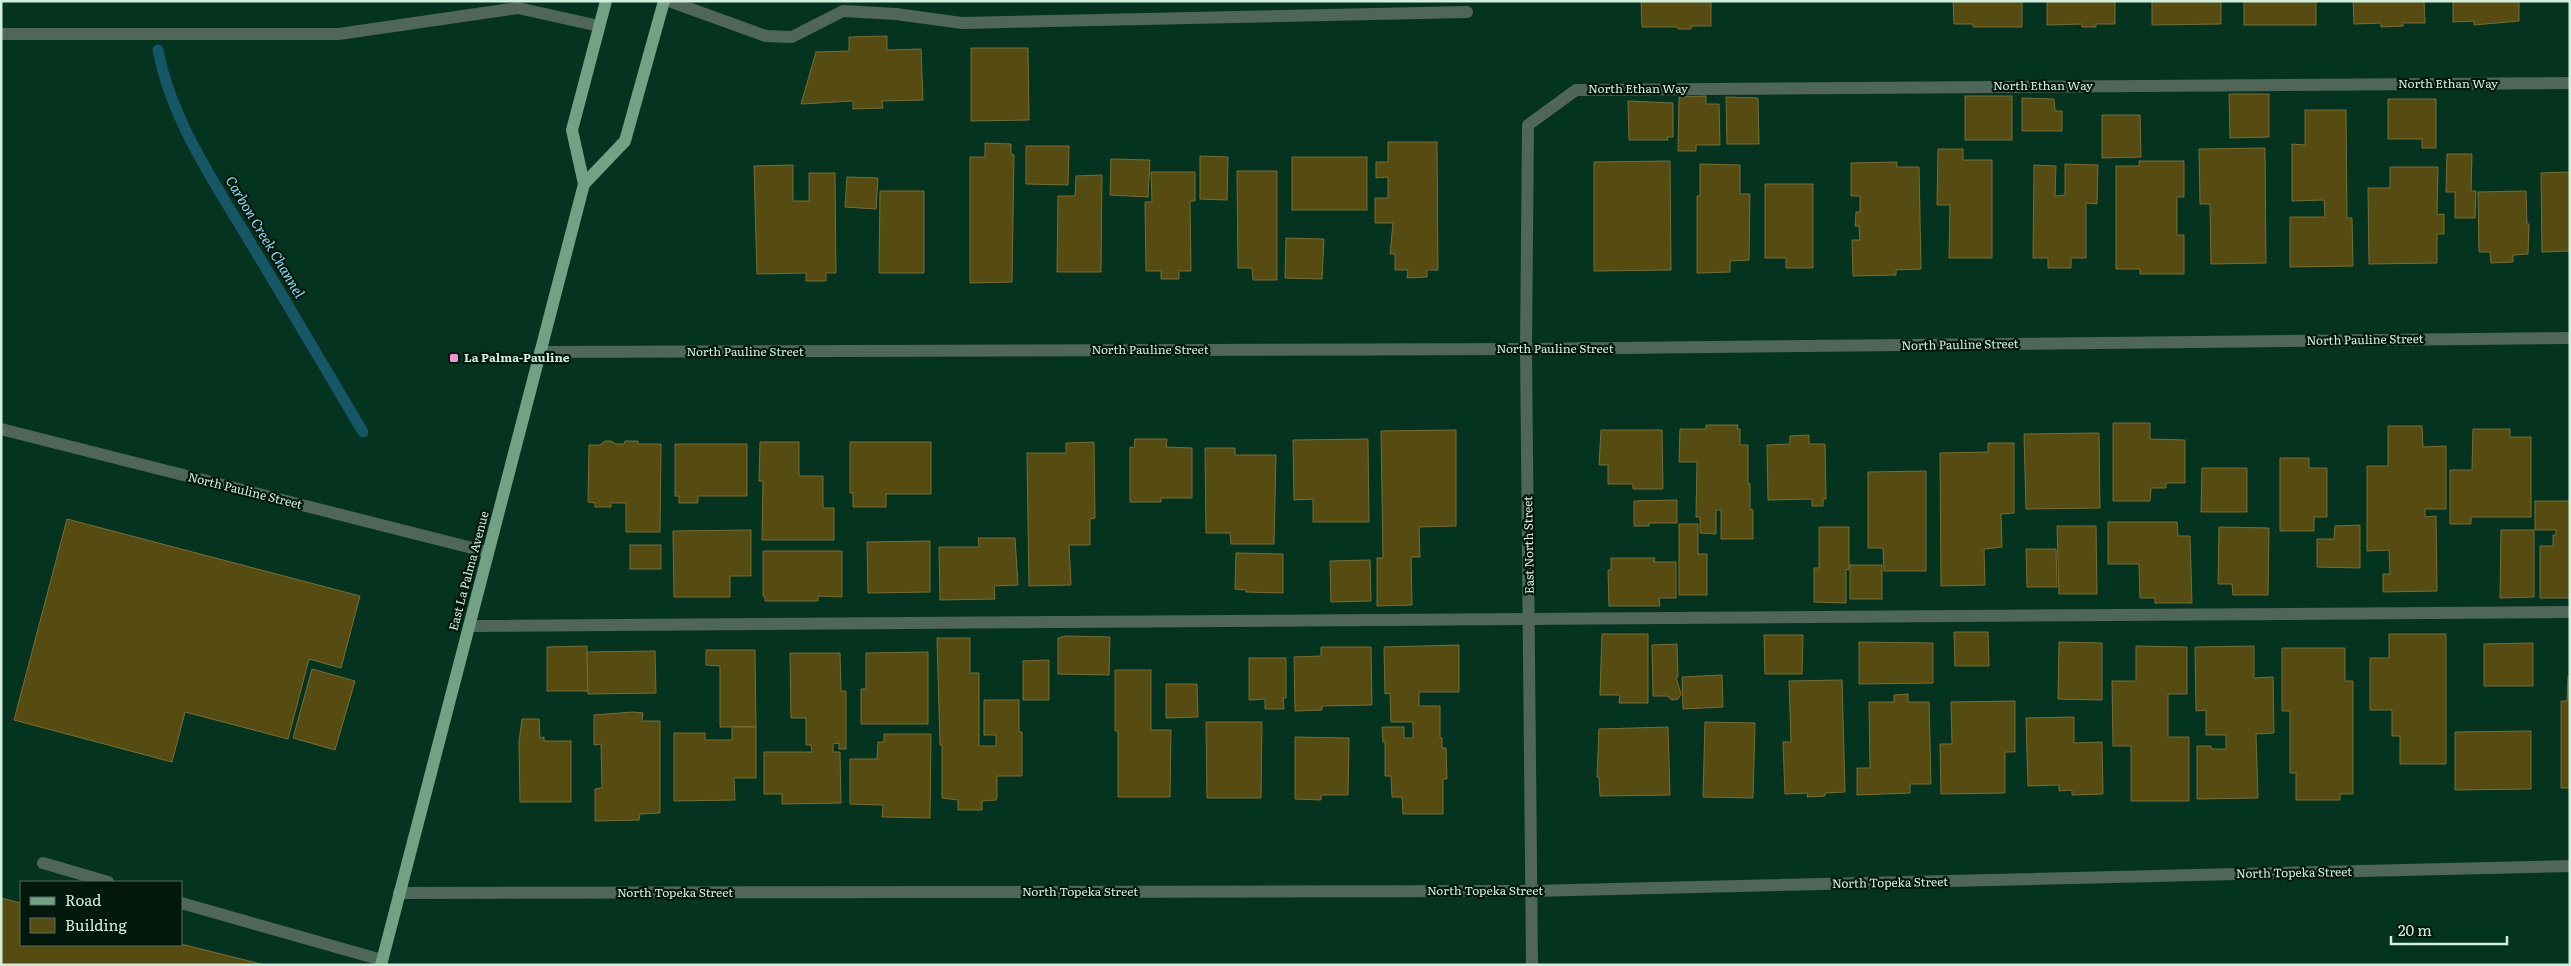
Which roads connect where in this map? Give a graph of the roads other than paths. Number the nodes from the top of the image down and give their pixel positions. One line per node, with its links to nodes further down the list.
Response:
1 (606, 1): 5 (main road, East La Palma Avenue)
2 (664, 1): 9 (main road, East La Palma Avenue)
3 (669, 1): 4 (street)
4 (1467, 12)
5 (600, 26): 6 (street); 9 (main road, East La Palma Avenue)
6 (1, 34)
7 (2570, 83): 8 (street, North Ethan Way)
8 (1528, 125): 11 (street, East North Street)
9 (584, 184): 12 (main road, East La Palma Avenue)
10 (2570, 338): 11 (street, North Pauline Street)
11 (1526, 349): 12 (street, North Pauline Street); 16 (street, East North Street)
12 (540, 352): 14 (main road, East La Palma Avenue)
13 (1, 430): 14 (street, North Pauline Street)
14 (488, 552): 17 (main road, East La Palma Avenue)
15 (2570, 612): 16 (street)
16 (1530, 619): 17 (street); 21 (street, East North Street)
17 (469, 626): 22 (main road, East La Palma Avenue)
18 (43, 863): 20 (street)
19 (2570, 866): 21 (street, North Topeka Street)
20 (105, 881)
21 (1532, 891): 22 (street, North Topeka Street); 25 (street, East North Street)
22 (399, 893): 24 (main road, East La Palma Avenue)
23 (182, 903): 24 (street)
24 (381, 962)
25 (1532, 965)

